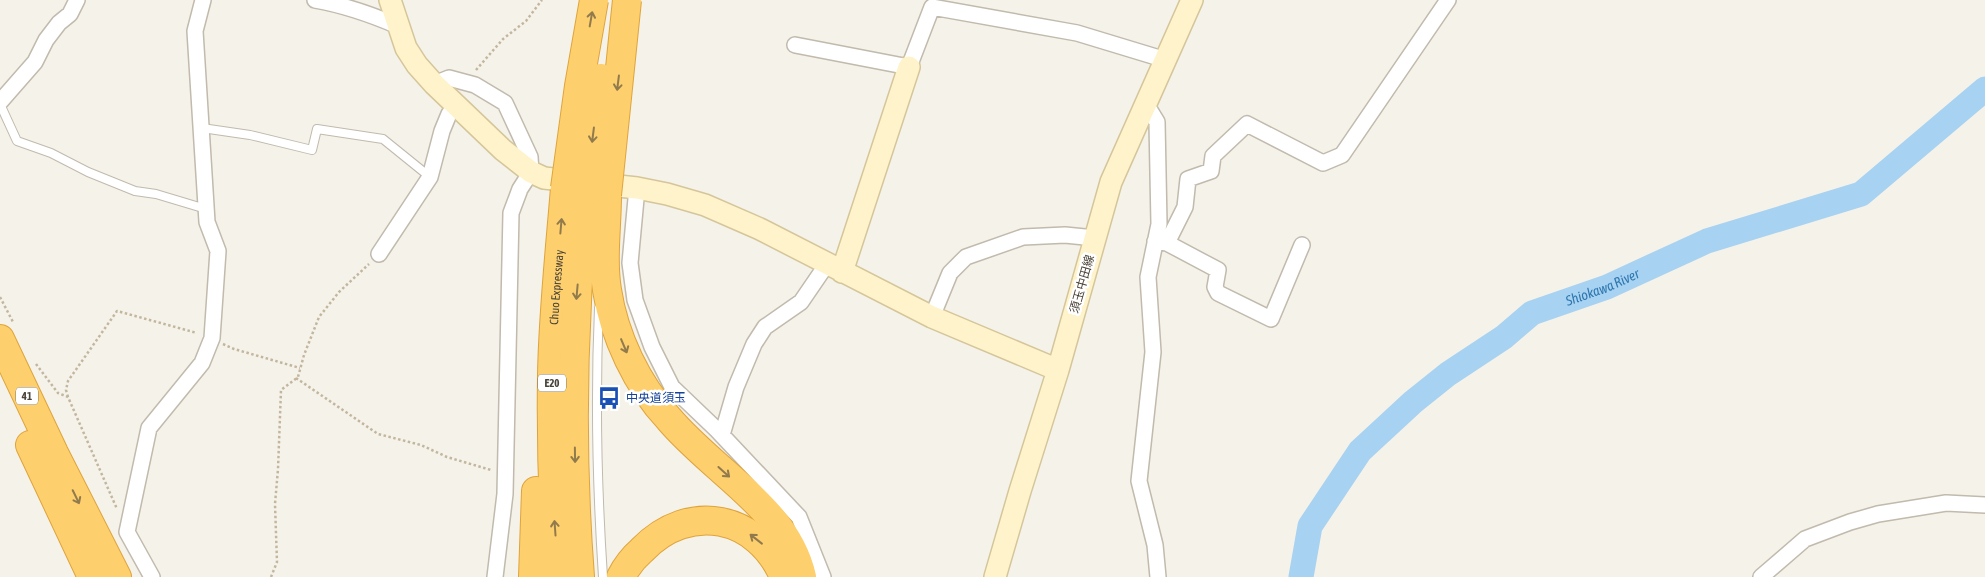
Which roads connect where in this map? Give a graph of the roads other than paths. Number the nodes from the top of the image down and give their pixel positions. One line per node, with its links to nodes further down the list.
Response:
1 (78, 0): 15 (street)
2 (203, 0): 18 (street)
3 (315, 0): 10 (street)
4 (390, 0): 10 (street)
5 (594, 0): 22 (highway, Chuo Expressway / E20, one-way to 5, bridge)
6 (614, 0): 22 (highway, Chuo Expressway / E20, one-way to 22, bridge)
7 (627, 0): 22 (highway, one-way to 22, bridge)
8 (1192, 0): 12 (street, 須玉中田線)
9 (1448, 0): 25 (street)
10 (398, 26): 14 (street)
11 (796, 45): 13 (street)
12 (1166, 60): 13 (street); 16 (street, 須玉中田線)
13 (909, 67): 29 (street)
14 (434, 84): 17 (street); 19 (street)
15 (0, 103): 23 (lane)
16 (1146, 104): 24 (street, 須玉中田線); 25 (street)
17 (457, 106): 19 (street); 20 (street)
18 (202, 128): 20 (lane); 23 (street)
19 (530, 172): 21 (street); 41 (street)
20 (430, 177): 27 (street)
21 (637, 188): 29 (street); 34 (street)
22 (586, 192): 28 (highway); 37 (highway, Chuo Expressway / E20, one-way to 22); 42 (highway, Chuo Expressway / E20, one-way to 42)
23 (206, 209): 40 (street)
24 (1095, 238): 30 (street); 32 (street, 須玉中田線)
25 (1161, 242): 26 (street); 49 (street)
26 (1302, 245)
27 (379, 254)
28 (606, 266): 43 (lane); 46 (highway, one-way to 46)
29 (835, 268): 30 (street); 34 (street)
30 (932, 317): 32 (street)
31 (6, 331): 35 (highway, 41)
32 (1058, 370): 48 (street, 須玉中田線)
33 (0, 373): 35 (highway, 41)
34 (722, 435): 47 (street)
35 (45, 456): 38 (highway); 39 (highway, one-way to 39)
36 (1985, 505): 50 (street)
37 (540, 575)
38 (92, 577)
39 (117, 577)
40 (152, 577)
41 (495, 577)
42 (580, 577)
43 (603, 577)
44 (621, 577): 45 (highway, one-way to 44)
45 (784, 577)
46 (802, 577)
47 (823, 577)
48 (996, 577)
49 (1158, 577)
50 (1761, 577)

